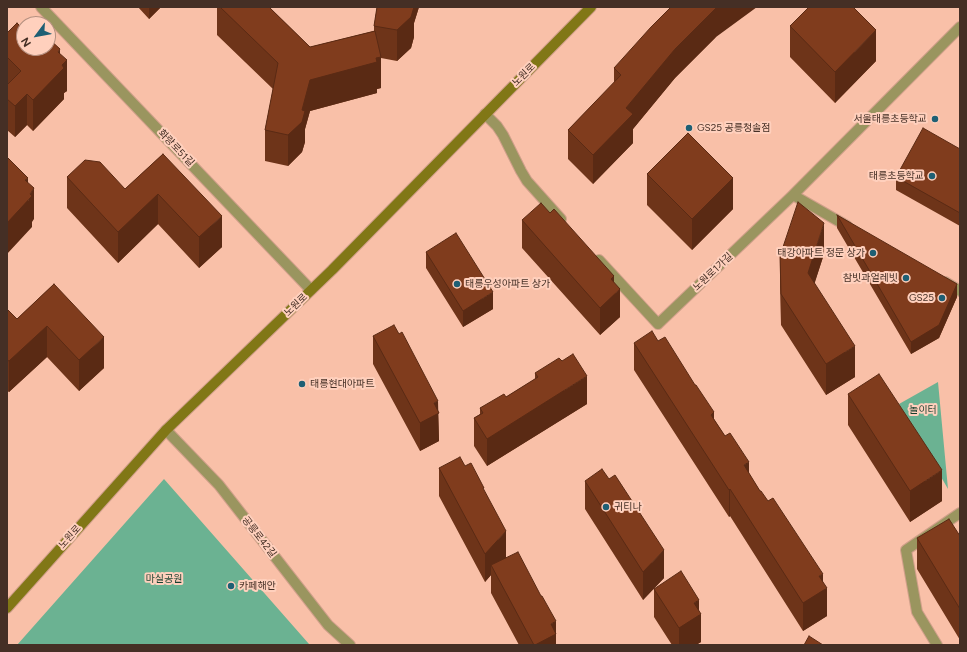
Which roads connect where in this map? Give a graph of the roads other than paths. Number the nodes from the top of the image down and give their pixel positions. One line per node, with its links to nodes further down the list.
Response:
1 (41, 7): 10 (street, 화랑로51길)
2 (590, 7): 4 (main road, 노원로)
3 (960, 27): 5 (street, 노원로1가길)
4 (485, 114): 6 (street); 10 (main road, 노원로)
5 (794, 195): 7 (street); 8 (street, 노원로1가길)
6 (568, 226)
7 (856, 231)
8 (595, 255)
9 (935, 276): 11 (street)
10 (311, 290): 12 (main road, 노원로)
11 (960, 291)
12 (166, 430): 14 (main road, 노원로); 15 (street, 공릉로42길)
13 (960, 513): 16 (street)
14 (7, 608)
15 (350, 645)
16 (936, 645)

